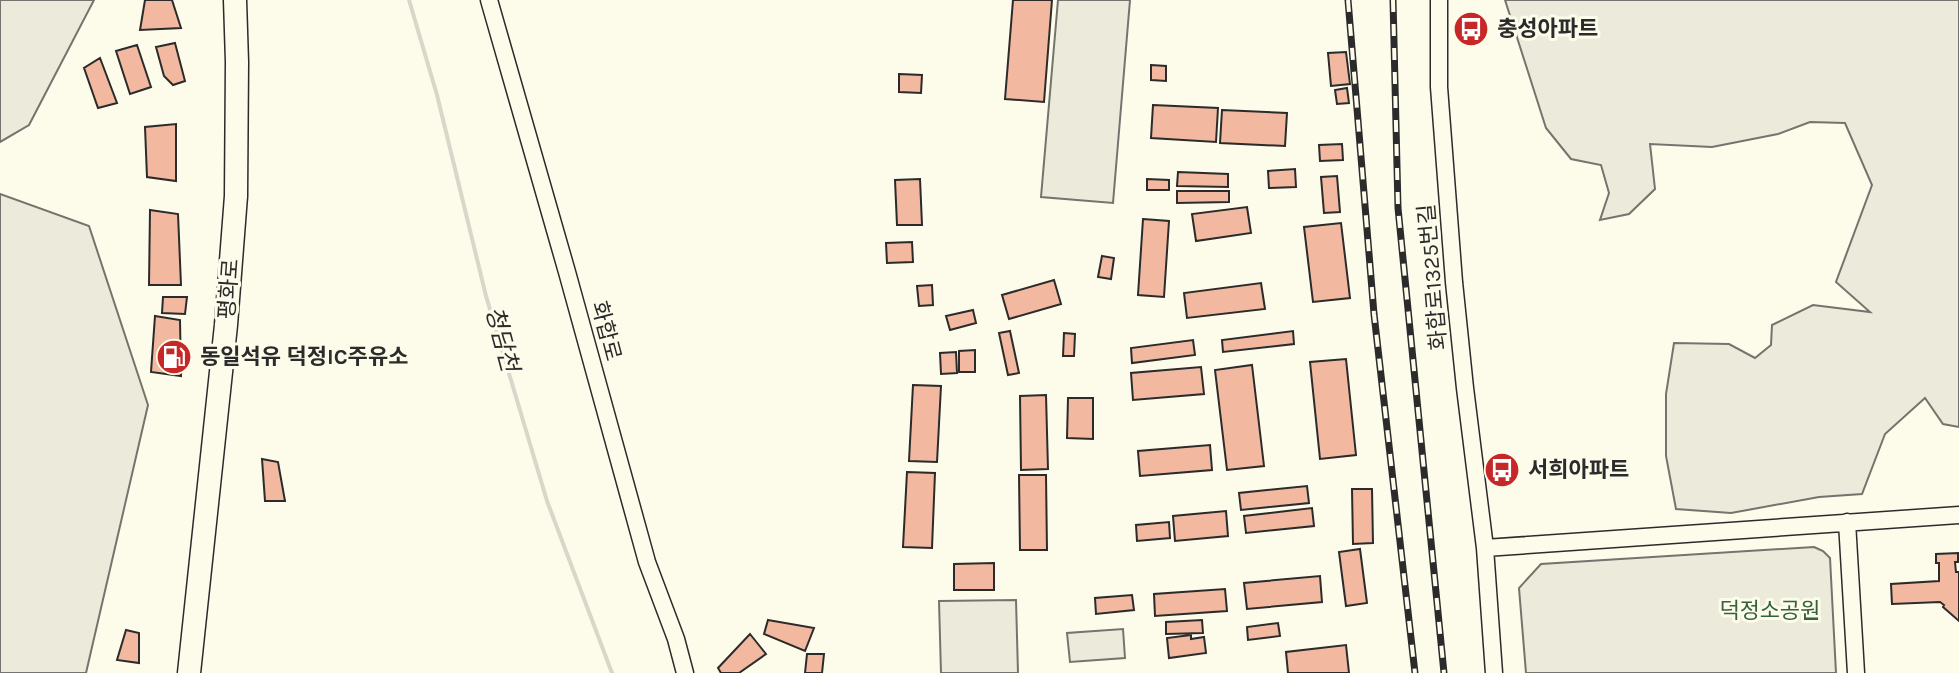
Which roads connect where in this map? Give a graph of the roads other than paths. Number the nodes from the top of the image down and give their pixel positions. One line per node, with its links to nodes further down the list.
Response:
1 (235, 0): 7 (main road, 평화로)
2 (489, 0): 8 (street, 화합로)
3 (1439, 0): 6 (street, 화합로1325번길)
4 (1959, 515): 5 (street)
5 (1847, 522): 6 (street); 10 (street)
6 (1485, 548): 9 (street, 화합로1325번길)
7 (189, 673)
8 (685, 673)
9 (1494, 673)
10 (1856, 673)

